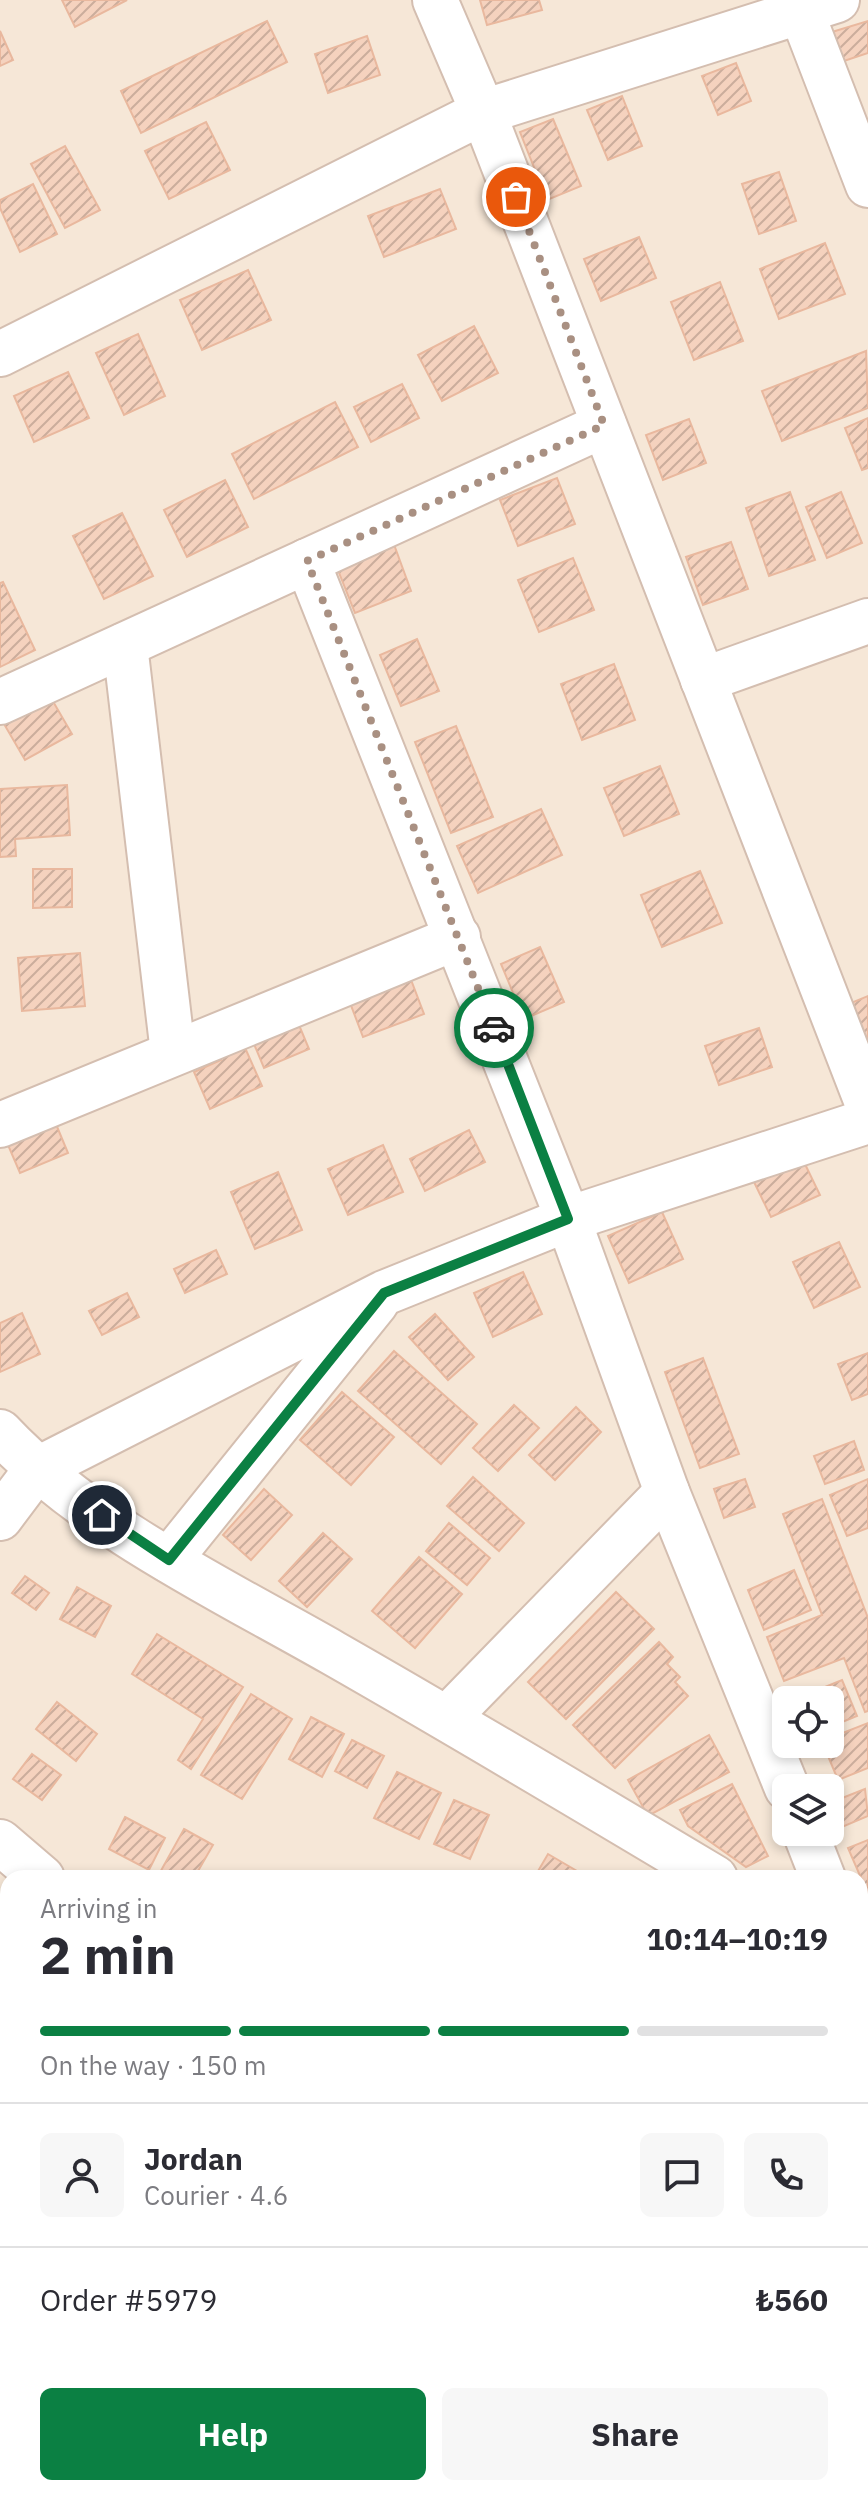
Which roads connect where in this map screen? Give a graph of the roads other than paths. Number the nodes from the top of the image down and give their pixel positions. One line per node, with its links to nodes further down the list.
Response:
1 (435, 0): 3 (street)
2 (819, 6): 3 (street); 4 (street)
3 (483, 112): 5 (street); 6 (street)
4 (868, 185)
5 (0, 354)
6 (604, 425): 7 (street); 10 (street)
7 (307, 561): 9 (street); 12 (street)
8 (868, 621): 10 (street)
9 (125, 645): 11 (street); 13 (street)
10 (703, 680): 14 (street)
11 (0, 702)
12 (458, 937): 13 (street); 17 (street)
13 (173, 1053): 16 (street)
14 (868, 1105)
15 (868, 1121): 17 (street)
16 (0, 1125)
17 (568, 1219): 18 (street); 21 (street)
18 (384, 1293): 20 (street); 23 (street)
19 (0, 1432): 20 (street)
20 (36, 1470): 22 (street); 23 (street)
21 (667, 1492): 24 (street); 25 (street)
22 (0, 1518)
23 (169, 1560): 24 (street)
24 (447, 1718): 29 (street)
25 (781, 1774)
26 (0, 1842): 28 (street)
27 (810, 1846): 30 (street)
28 (33, 1870)
29 (702, 1870)
30 (820, 1870)

